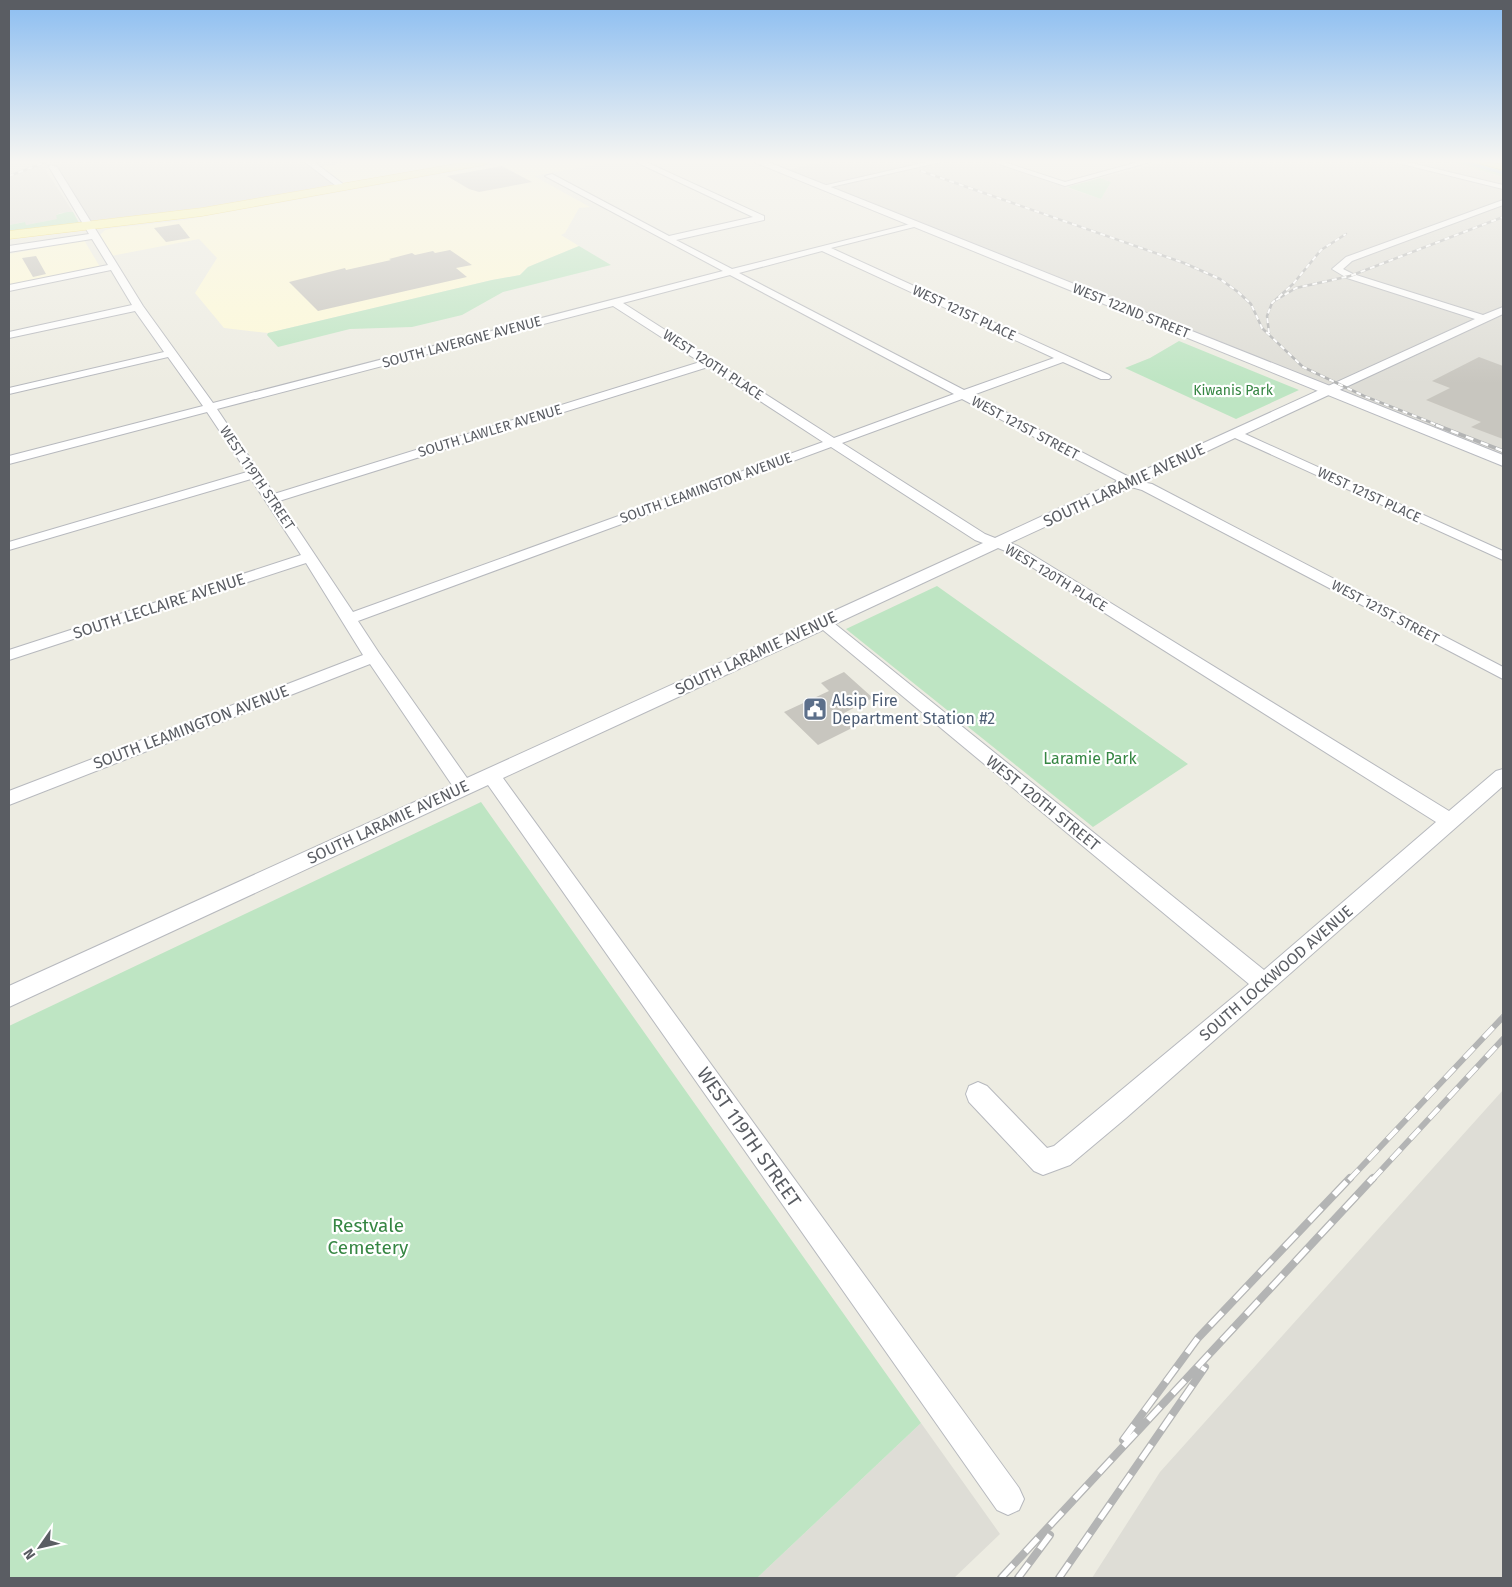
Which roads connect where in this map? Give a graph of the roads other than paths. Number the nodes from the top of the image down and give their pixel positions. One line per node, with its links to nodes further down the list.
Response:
1 (37, 236): 9 (main road)
2 (72, 236): 12 (street)
3 (94, 236): 14 (street, WEST 119TH STREET)
4 (660, 236): 10 (street, WEST 121ST STREET)
5 (684, 236): 10 (street)
6 (868, 236): 11 (street, SOUTH LAVERGNE AVENUE)
7 (944, 236): 28 (street, WEST 122ND STREET)
8 (1411, 236): 13 (street)
9 (9, 240)
10 (667, 240): 16 (street, WEST 121ST STREET)
11 (823, 248): 16 (street, SOUTH LAVERGNE AVENUE); 24 (street, WEST 121ST PLACE)
12 (9, 249)
13 (1349, 259): 15 (street)
14 (113, 267): 17 (street); 19 (street, WEST 119TH STREET)
15 (1337, 269): 21 (street)
16 (730, 272): 18 (street, SOUTH LAVERGNE AVENUE); 29 (street, WEST 121ST STREET)
17 (9, 288)
18 (614, 302): 25 (street, WEST 120TH PLACE); 30 (street, SOUTH LAVERGNE AVENUE)
19 (138, 307): 22 (street); 23 (street, WEST 119TH STREET)
20 (1503, 310): 21 (street, SOUTH LARAMIE AVENUE)
21 (1484, 319): 28 (street, SOUTH LARAMIE AVENUE)
22 (9, 335)
23 (172, 353): 27 (street); 30 (street, WEST 119TH STREET)
24 (1063, 358): 26 (street, WEST 121ST PLACE); 29 (street, SOUTH LEAMINGTON AVENUE)
25 (709, 363): 32 (street, WEST 120TH PLACE); 37 (street, SOUTH LAWLER AVENUE)
26 (1105, 377)
27 (9, 391)
28 (1329, 391): 31 (street, SOUTH LARAMIE AVENUE); 34 (street, WEST 122ND STREET)
29 (962, 395): 32 (street, SOUTH LEAMINGTON AVENUE); 36 (street, WEST 121ST STREET)
30 (210, 408): 33 (street, SOUTH LAVERGNE AVENUE); 35 (street, WEST 119TH STREET)
31 (1235, 434): 36 (street, SOUTH LARAMIE AVENUE); 40 (street, WEST 121ST PLACE)
32 (833, 442): 38 (street, WEST 120TH PLACE); 42 (street, SOUTH LEAMINGTON AVENUE)
33 (9, 460)
34 (1503, 461)
35 (254, 474): 37 (street, WEST 119TH STREET); 39 (street)
36 (1129, 482): 38 (street, SOUTH LARAMIE AVENUE); 46 (street, WEST 121ST STREET)
37 (271, 499): 41 (street, WEST 119TH STREET)
38 (997, 544): 43 (street, SOUTH LARAMIE AVENUE); 51 (street, WEST 120TH PLACE)
39 (9, 546)
40 (1503, 556)
41 (310, 557): 42 (street, WEST 119TH STREET); 44 (street, SOUTH LECLAIRE AVENUE)
42 (349, 619): 45 (street, WEST 119TH STREET)
43 (823, 622): 47 (street, SOUTH LARAMIE AVENUE); 52 (street, WEST 120TH STREET)
44 (9, 654)
45 (374, 657): 49 (street, WEST 119TH STREET); 50 (street, SOUTH LEAMINGTON AVENUE)
46 (1503, 674)
47 (490, 776): 49 (street, SOUTH LARAMIE AVENUE); 55 (street, WEST 119TH STREET)
48 (1503, 776): 51 (street, SOUTH LOCKWOOD AVENUE)
49 (464, 787): 53 (street, SOUTH LARAMIE AVENUE)
50 (9, 798)
51 (1449, 821): 52 (street, SOUTH LOCKWOOD AVENUE)
52 (1264, 984): 54 (street, SOUTH LOCKWOOD AVENUE)
53 (9, 997)
54 (978, 1094)
55 (1008, 1499)

